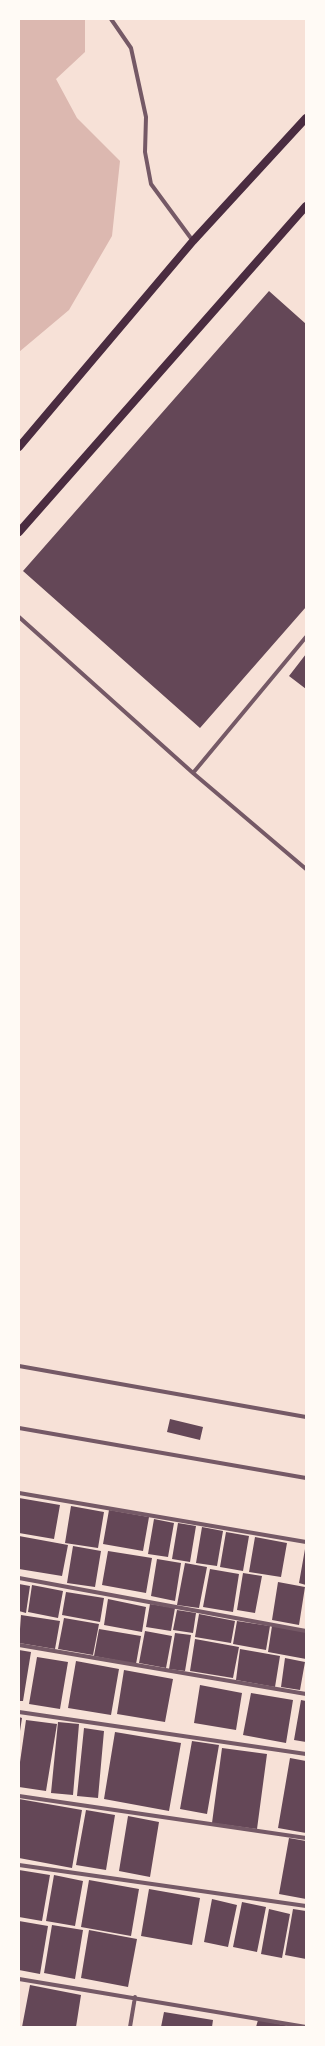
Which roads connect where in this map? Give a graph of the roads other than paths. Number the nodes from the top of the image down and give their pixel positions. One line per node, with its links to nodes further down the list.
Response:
1 (111, 19): 4 (street)
2 (306, 118): 4 (main road)
3 (306, 206): 6 (main road)
4 (193, 241): 5 (main road)
5 (19, 447)
6 (19, 532)
7 (19, 617): 9 (street)
8 (306, 637): 9 (street)
9 (193, 773): 10 (street)
10 (306, 869)
11 (19, 1366): 12 (street)
12 (306, 1417)
13 (19, 1428): 14 (street)
14 (306, 1478)
15 (19, 1493): 16 (street)
16 (306, 1542)
17 (19, 1578): 18 (street)
18 (306, 1631)
19 (19, 1646): 20 (street)
20 (306, 1694)
21 (19, 1712): 22 (street)
22 (306, 1754)
23 (19, 1796): 24 (street)
24 (306, 1838)
25 (19, 1865): 26 (street)
26 (306, 1906)
27 (19, 1979): 28 (street)
28 (135, 1997): 29 (street); 30 (street)
29 (130, 2027)
30 (306, 2027)

